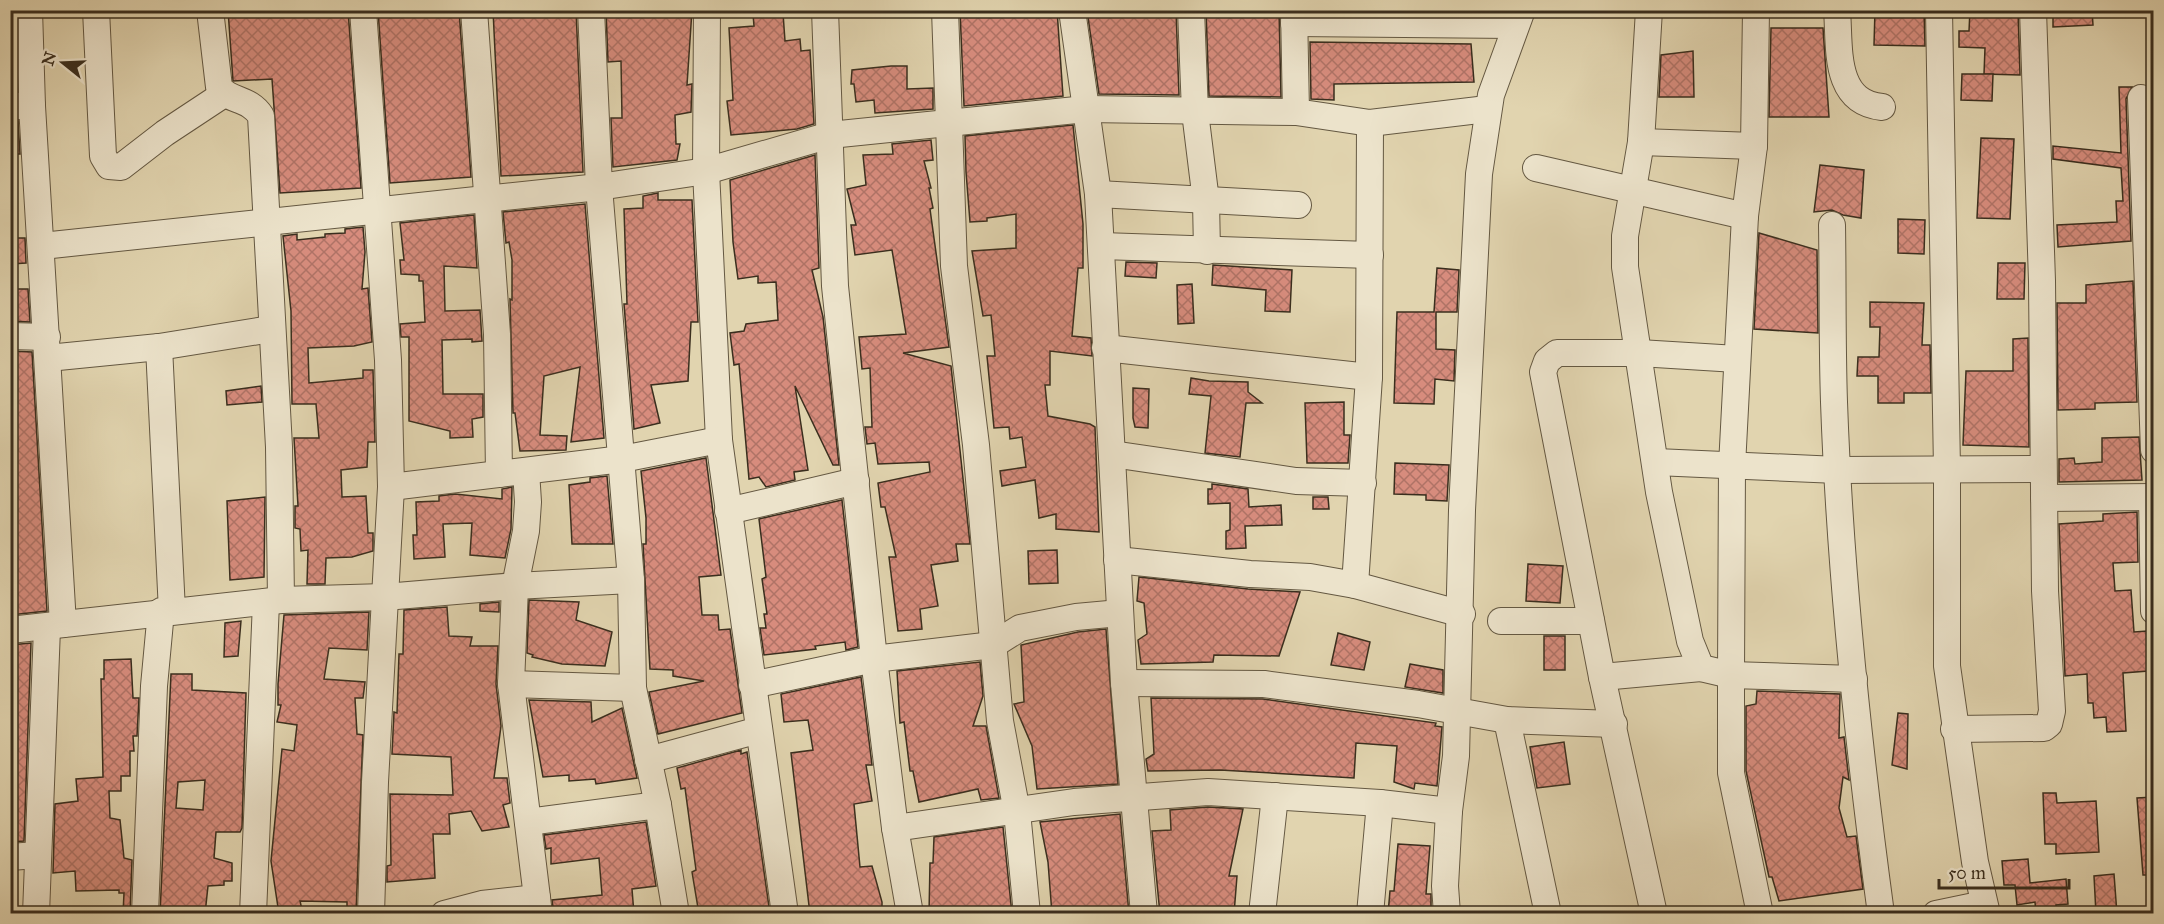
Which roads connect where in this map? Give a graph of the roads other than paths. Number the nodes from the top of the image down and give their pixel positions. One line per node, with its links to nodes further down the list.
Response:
1 (29, 10): 19 (street)
2 (96, 10): 20 (street)
3 (210, 10): 20 (street)
4 (363, 10): 41 (street)
5 (474, 10): 38 (street)
6 (591, 10): 35 (street)
7 (707, 10): 34 (street)
8 (825, 10): 30 (street)
9 (945, 10): 28 (street)
10 (1072, 10): 24 (street)
11 (1191, 10): 26 (street)
12 (1649, 10): 31 (street)
13 (1755, 10): 32 (street)
14 (1836, 10): 23 (street)
15 (1939, 10): 63 (street)
16 (2033, 10): 64 (street)
17 (1294, 17): 18 (street); 27 (street)
18 (1518, 18): 25 (street)
19 (21, 69): 22 (street)
20 (224, 94): 43 (street)
21 (2141, 98): 58 (street)
22 (21, 106): 45 (street)
23 (1882, 107)
24 (1086, 109): 26 (street); 28 (street); 37 (street)
25 (1488, 109): 29 (street); 83 (street)
26 (1196, 112): 27 (street); 39 (street)
27 (1296, 112): 29 (street)
28 (947, 123): 30 (street); 88 (street)
29 (1370, 123): 48 (street)
30 (830, 135): 34 (street); 68 (street)
31 (1641, 142): 32 (street); 36 (street)
32 (1754, 146): 42 (street)
33 (1536, 168): 36 (street)
34 (706, 171): 35 (street); 57 (street)
35 (599, 187): 38 (street); 60 (street)
36 (1632, 191): 42 (street); 54 (street)
37 (1098, 194): 39 (street); 46 (street)
38 (487, 199): 41 (street); 67 (street)
39 (1206, 201): 40 (street); 47 (street)
40 (1298, 205)
41 (376, 212): 43 (street); 70 (street)
42 (1745, 216): 55 (street)
43 (266, 221): 45 (street); 49 (street)
44 (1832, 225): 65 (street)
45 (42, 246): 51 (street)
46 (1102, 246): 47 (street); 53 (street)
47 (1207, 251): 48 (street)
48 (1370, 255): 56 (street)
49 (271, 329): 52 (street); 79 (street)
50 (10, 336): 51 (street)
51 (48, 347): 52 (street); 86 (street)
52 (159, 347): 80 (street)
53 (1105, 348): 56 (street); 59 (street)
54 (1639, 353): 55 (street); 61 (street); 85 (street)
55 (1737, 360): 62 (street)
56 (1369, 376): 69 (street)
57 (719, 440): 60 (street); 73 (street)
58 (2154, 450)
59 (1112, 454): 69 (street); 74 (street)
60 (622, 459): 66 (street); 75 (street)
61 (1656, 462): 62 (street); 90 (street)
62 (1732, 466): 65 (street); 91 (street)
63 (1947, 469): 64 (street); 65 (street); 101 (street)
64 (2042, 469): 72 (street)
65 (1838, 470): 93 (street)
66 (526, 471): 67 (street); 77 (street)
67 (499, 474): 70 (street)
68 (856, 481): 73 (street); 89 (street)
69 (1363, 483): 76 (street)
70 (391, 487): 78 (street)
71 (2153, 497): 72 (street); 81 (street)
72 (2044, 498): 101 (street)
73 (728, 511): 96 (street)
74 (1117, 560): 76 (street); 82 (street)
75 (631, 580): 77 (street); 97 (street)
76 (1355, 585): 83 (street)
77 (515, 586): 78 (street); 95 (street)
78 (385, 597): 79 (street); 119 (street)
79 (274, 601): 80 (street); 118 (street)
80 (166, 611): 86 (street); 117 (street)
81 (2154, 611)
82 (1120, 613): 88 (street); 94 (street)
83 (1462, 615): 98 (street)
84 (1501, 621): 85 (street)
85 (1590, 621): 92 (street)
86 (55, 626): 87 (street); 112 (street)
87 (10, 630)
88 (993, 645): 89 (street); 108 (street)
89 (874, 659): 96 (street); 111 (street)
90 (1701, 668): 91 (street); 92 (street)
91 (1731, 675): 93 (street); 131 (street)
92 (1602, 677): 100 (street)
93 (1854, 679): 132 (street)
94 (1125, 683): 98 (street); 105 (street)
95 (511, 684): 97 (street); 110 (street)
96 (753, 685): 102 (street)
97 (633, 688): 103 (street)
98 (1457, 711): 99 (street); 109 (street)
99 (1507, 720): 100 (street); 129 (street)
100 (1614, 724): 130 (street)
101 (1954, 729): 115 (street)
102 (759, 730): 103 (street); 122 (street)
103 (648, 760): 107 (street)
104 (1275, 796): 105 (street); 106 (street); 126 (street)
105 (1133, 798): 108 (street); 125 (street)
106 (1380, 803): 109 (street); 127 (street)
107 (658, 805): 110 (street); 121 (street)
108 (1017, 812): 111 (street); 124 (street)
109 (1449, 812): 128 (street)
110 (528, 822): 114 (street)
111 (895, 828): 123 (street)
112 (37, 855): 113 (street); 116 (street)
113 (10, 857)
114 (538, 906): 120 (street)
115 (1986, 909): 133 (street)
116 (36, 914)
117 (145, 914)
118 (253, 914)
119 (371, 914)
120 (444, 914)
121 (676, 914)
122 (785, 914)
123 (910, 914)
124 (1028, 914)
125 (1144, 914)
126 (1262, 914)
127 (1370, 914)
128 (1447, 914)
129 (1548, 914)
130 (1654, 914)
131 (1760, 914)
132 (1881, 914)
133 (1936, 914)

